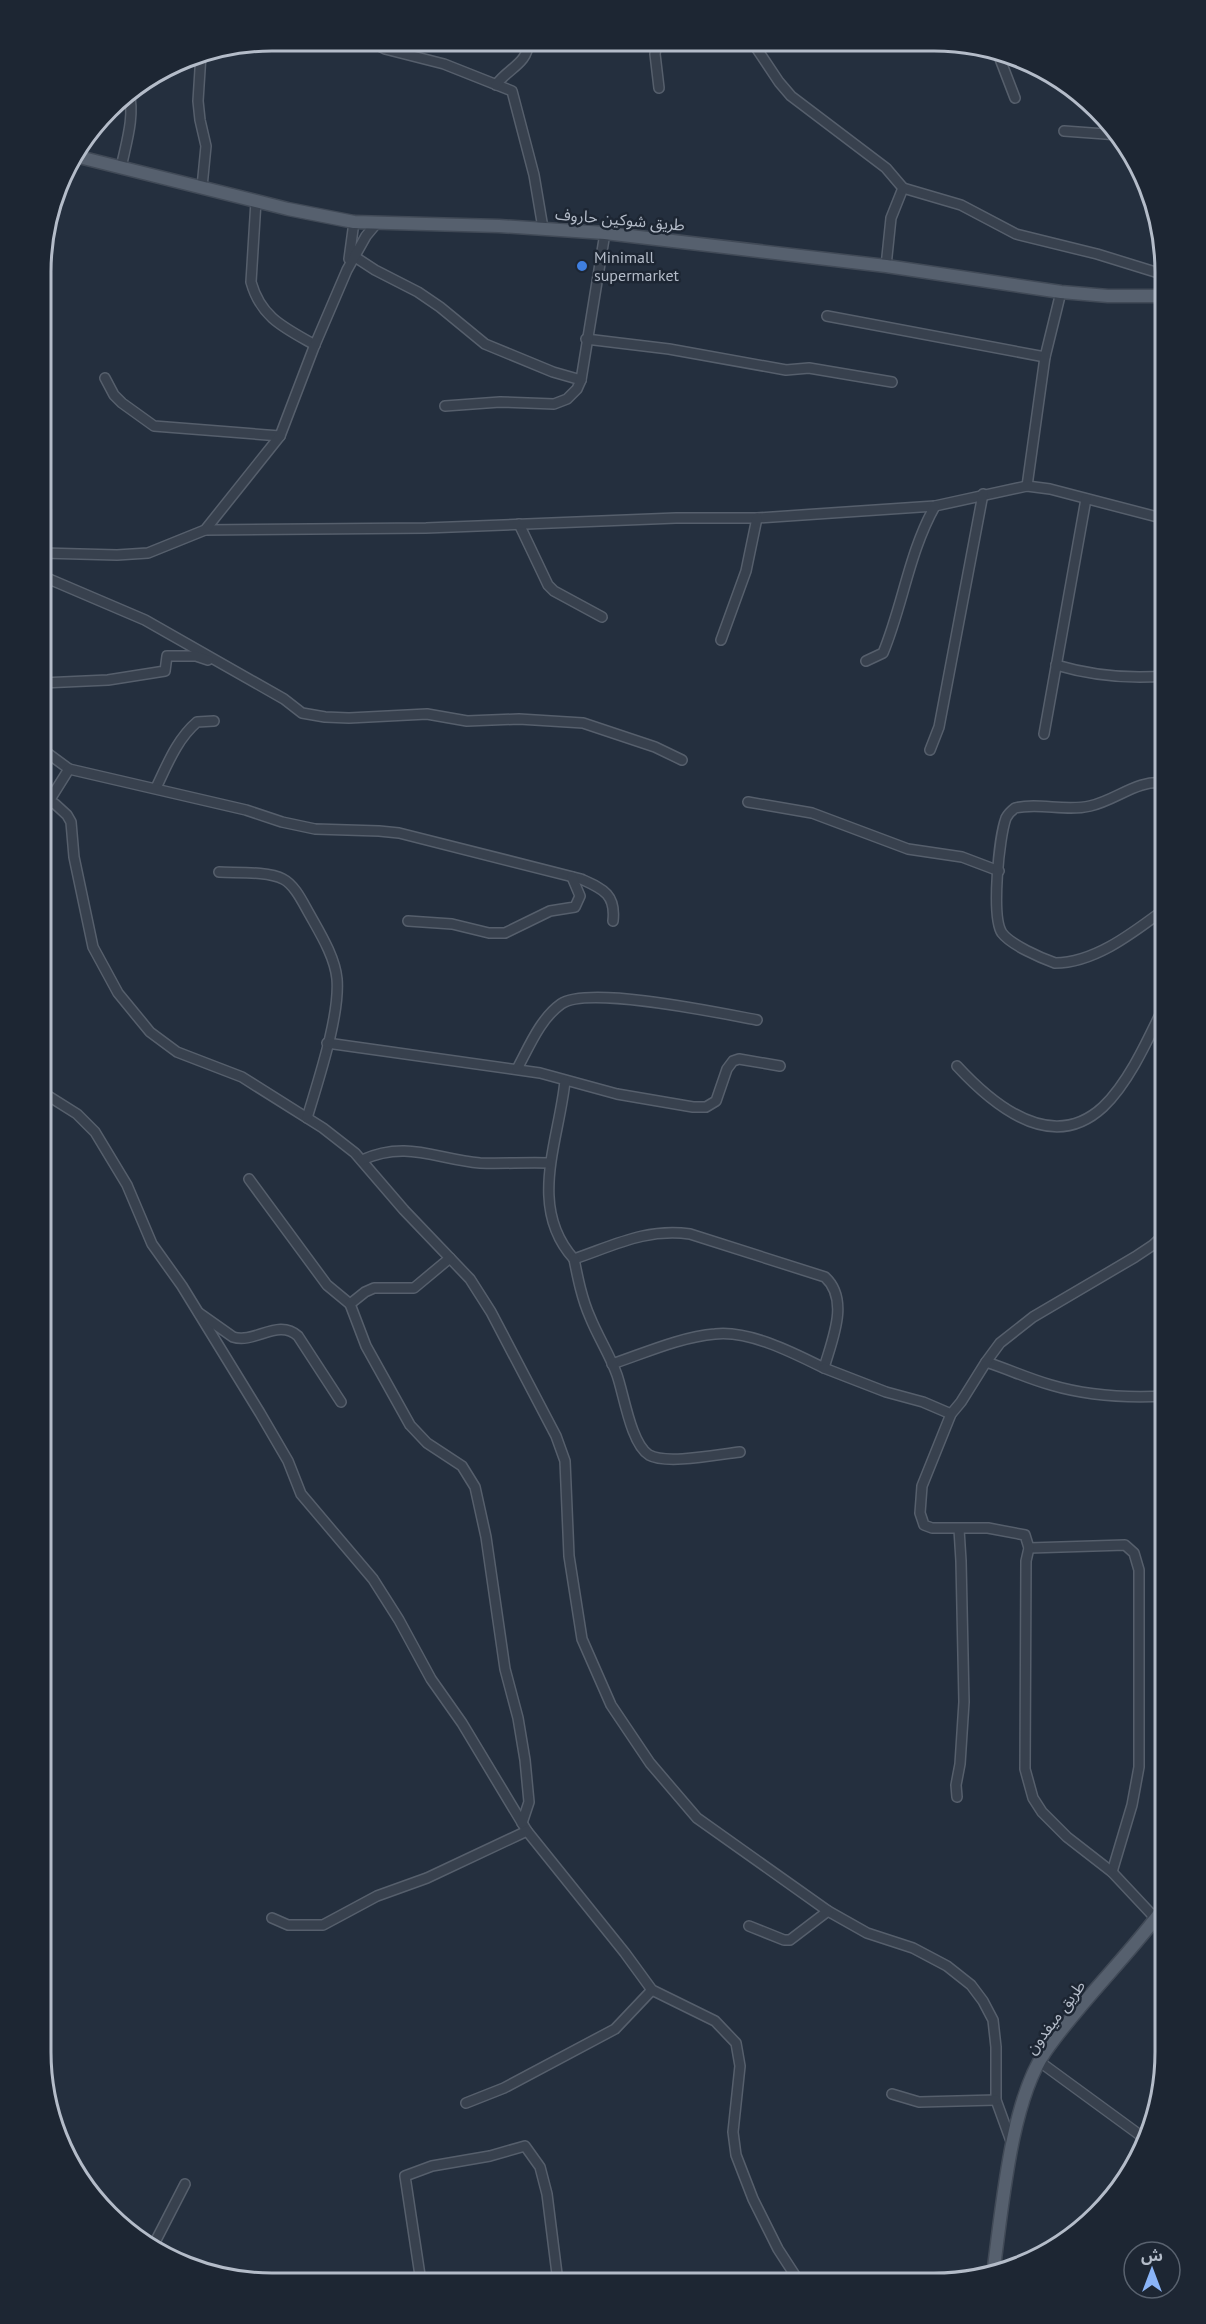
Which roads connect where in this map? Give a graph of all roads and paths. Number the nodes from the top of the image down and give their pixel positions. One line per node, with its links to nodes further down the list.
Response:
1 (396, 51): 7 (street)
2 (529, 51): 7 (street)
3 (656, 51): 8 (street)
4 (758, 51): 16 (street)
5 (1001, 62): 9 (street)
6 (200, 63): 15 (street)
7 (496, 85): 20 (street)
8 (659, 88)
9 (1016, 98)
10 (129, 103): 14 (street)
11 (1064, 131): 12 (street)
12 (1107, 134)
13 (83, 158): 14 (main road, طريق شوكين حاروف)
14 (121, 168): 15 (main road, طريق شوكين حاروف)
15 (202, 187): 17 (main road, طريق شوكين حاروف)
16 (903, 188): 23 (street); 24 (street)
17 (256, 201): 18 (main road, طريق شوكين حاروف); 29 (street)
18 (354, 222): 19 (main road, طريق شوكين حاروف); 22 (street)
19 (376, 224): 20 (main road, طريق شوكين حاروف); 22 (street)
20 (543, 228): 21 (main road, طريق شوكين حاروف)
21 (605, 233): 23 (main road, طريق شوكين حاروف); 28 (street)
22 (353, 255): 29 (street); 32 (street)
23 (886, 266): 25 (main road, طريق شوكين حاروف)
24 (1155, 271)
25 (1061, 292): 26 (main road, طريق شوكين حاروف); 30 (street)
26 (1155, 296)
27 (827, 316): 30 (street)
28 (586, 339): 32 (street); 33 (street)
29 (315, 345): 35 (street)
30 (1045, 357): 36 (street)
31 (105, 378): 35 (street)
32 (580, 380): 34 (street)
33 (892, 382)
34 (445, 406)
35 (280, 436): 43 (street)
36 (1027, 486): 37 (street); 38 (street)
37 (983, 494): 39 (street); 55 (street)
38 (1086, 499): 40 (street); 50 (street)
39 (935, 506): 41 (street); 48 (street)
40 (1155, 516)
41 (757, 518): 42 (street); 47 (street)
42 (519, 524): 43 (street); 46 (street)
43 (205, 530): 44 (street)
44 (51, 552)
45 (51, 580): 49 (street)
46 (602, 617)
47 (721, 640)
48 (866, 660)
49 (221, 663): 52 (street); 57 (street)
50 (1056, 665): 51 (street); 54 (street)
51 (1155, 676)
52 (51, 683)
53 (214, 721): 60 (street)
54 (1044, 734)
55 (930, 750)
56 (51, 756): 58 (street)
57 (682, 760)
58 (69, 769): 60 (street); 61 (street)
59 (1155, 782): 64 (street)
60 (156, 788): 66 (street)
61 (51, 792)
62 (748, 802): 64 (street)
63 (51, 804): 78 (street)
64 (999, 871): 67 (street)
65 (219, 872): 72 (street)
66 (572, 876): 68 (street); 69 (street)
67 (1155, 916)
68 (408, 921)
69 (613, 921)
70 (757, 1020): 75 (street)
71 (1155, 1023): 74 (street)
72 (327, 1043): 75 (street); 78 (street)
73 (780, 1066): 76 (street)
74 (957, 1066)
75 (517, 1069): 76 (street)
76 (565, 1081): 80 (street)
77 (51, 1098): 86 (street)
78 (307, 1118): 79 (street)
79 (362, 1160): 80 (street); 83 (street)
80 (549, 1163): 84 (street)
81 (249, 1179): 85 (street)
82 (1155, 1244): 87 (street)
83 (450, 1258): 85 (street); 99 (street)
84 (574, 1259): 88 (street); 89 (street)
85 (350, 1304): 97 (street)
86 (197, 1311): 91 (street); 97 (street)
87 (986, 1362): 90 (street); 92 (street)
88 (612, 1364): 89 (street); 93 (street)
89 (824, 1368): 92 (street)
90 (1155, 1397)
91 (341, 1402)
92 (951, 1414): 94 (street)
93 (740, 1452)
94 (959, 1529): 95 (street); 96 (street)
95 (1029, 1548): 98 (street); 98 (street)
96 (957, 1797)
97 (524, 1827): 100 (street); 104 (street)
98 (1112, 1872): 101 (street)
99 (828, 1911): 103 (street); 107 (street)
100 (272, 1918)
101 (1155, 1918)
102 (1155, 1920): 105 (main road, طريق ميفدون)
103 (749, 1926)
104 (652, 1990): 108 (street); 116 (street)
105 (1040, 2062): 109 (street); 110 (main road, طريق ميفدون)
106 (892, 2094): 107 (street)
107 (996, 2100): 110 (street)
108 (466, 2103)
109 (1139, 2134)
110 (1012, 2144): 113 (main road, طريق ميفدون)
111 (185, 2184): 112 (street)
112 (156, 2240)
113 (994, 2264)
114 (420, 2273): 115 (street)
115 (557, 2273)
116 (794, 2273)

